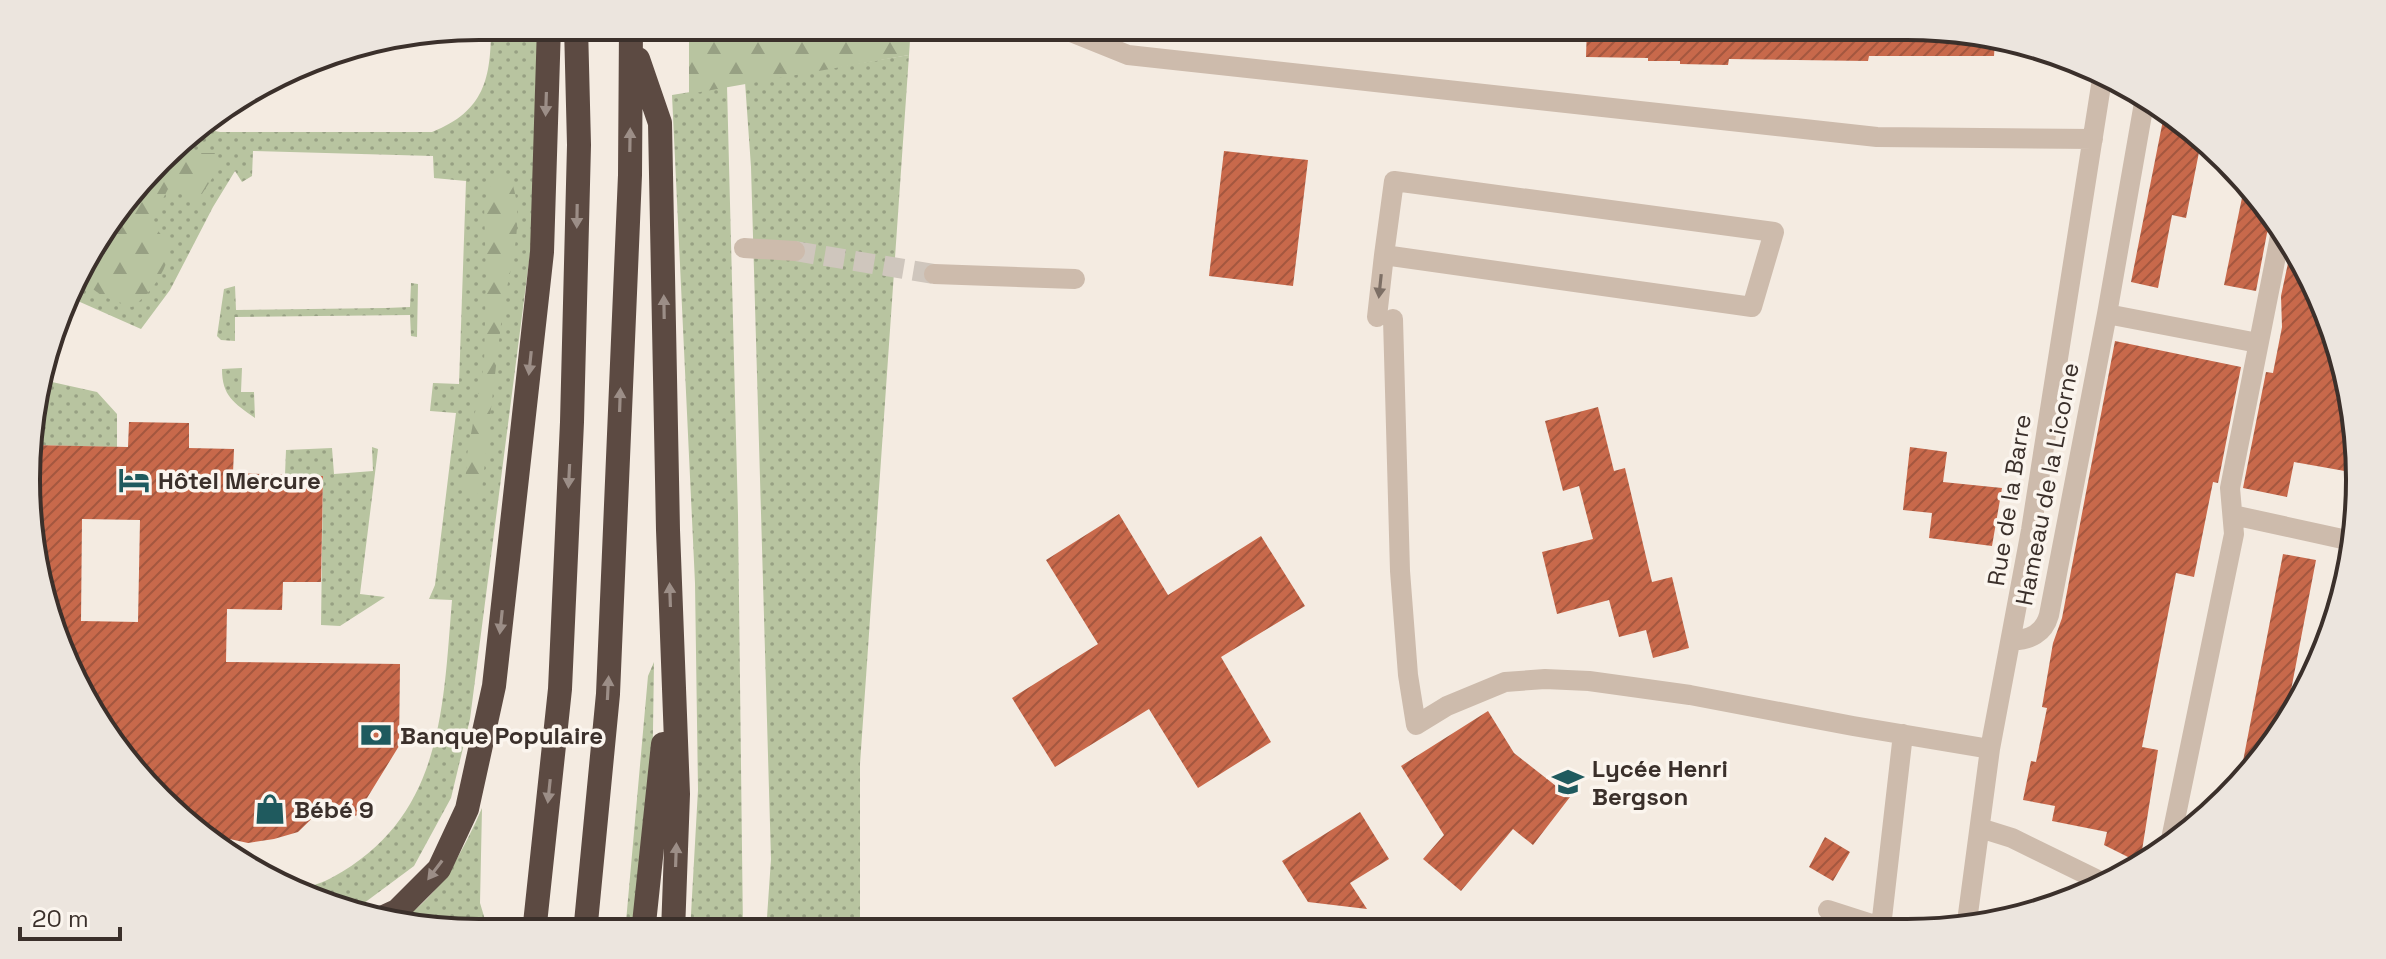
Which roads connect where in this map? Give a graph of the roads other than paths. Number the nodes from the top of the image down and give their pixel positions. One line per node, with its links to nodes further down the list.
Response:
1 (549, 40): 27 (highway, one-way to 27)
2 (576, 40): 29 (highway, one-way to 29)
3 (631, 40): 30 (highway, one-way to 3)
4 (633, 40): 20 (highway, one-way to 4)
5 (1091, 40): 8 (street)
6 (2101, 85): 8 (street, Rue de la Barre)
7 (2143, 109): 15 (street, Hameau de la Licorne)
8 (2093, 139): 19 (street, Rue de la Barre)
9 (2278, 245): 16 (street)
10 (744, 248): 11 (street)
11 (795, 251)
12 (1384, 255): 12 (street); 21 (street, one-way to 21)
13 (934, 274): 14 (street)
14 (1075, 279)
15 (2107, 314): 16 (street); 19 (street, Hameau de la Licorne)
16 (2258, 343): 17 (street)
17 (2233, 515): 18 (street); 24 (street)
18 (2342, 539)
19 (2011, 640): 22 (street, Rue de la Barre)
20 (672, 663): 31 (highway); 32 (highway, one-way to 20)
21 (1903, 734): 22 (street); 34 (street)
22 (1990, 749): 23 (street, Rue de la Barre)
23 (1980, 828): 25 (street); 28 (street, Rue de la Barre)
24 (2173, 829)
25 (2093, 878)
26 (1828, 910): 33 (street)
27 (396, 911)
28 (1968, 914)
29 (535, 919)
30 (586, 919)
31 (645, 919)
32 (673, 919)
33 (1856, 919)
34 (1882, 919)

